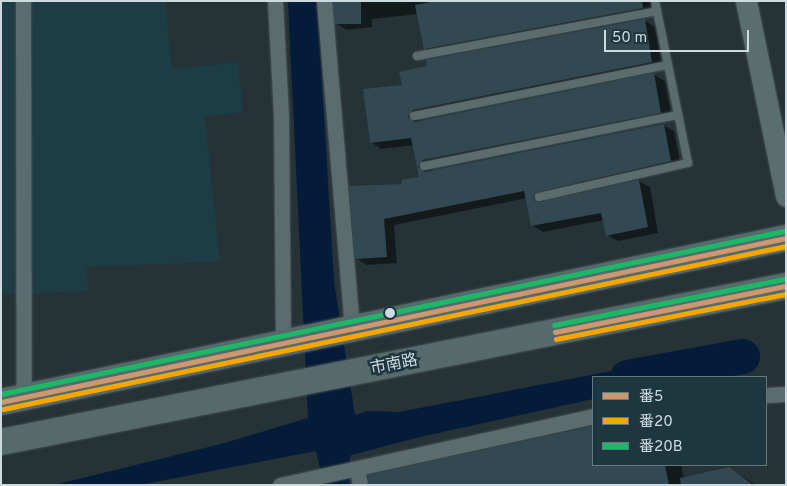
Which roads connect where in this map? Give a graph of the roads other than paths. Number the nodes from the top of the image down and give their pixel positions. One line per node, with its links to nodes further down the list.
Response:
1 (23, 1): 21 (street)
2 (275, 1): 18 (street)
3 (324, 1): 17 (street)
4 (655, 1): 6 (lane)
5 (746, 1): 11 (main road)
6 (656, 11): 7 (lane); 8 (lane)
7 (417, 56)
8 (668, 65): 9 (lane); 10 (lane)
9 (678, 115): 12 (lane); 14 (lane)
10 (414, 116)
11 (779, 132): 13 (main road)
12 (424, 166)
13 (786, 196)
14 (539, 197)
15 (786, 238): 17 (highway)
16 (786, 286): 23 (highway, 市南路)
17 (350, 331): 18 (highway)
18 (288, 344): 21 (highway)
19 (786, 394): 20 (street)
20 (767, 395)
21 (12, 400)
22 (592, 416): 24 (street)
23 (1, 442)
24 (353, 470): 25 (street); 27 (street)
25 (315, 480): 26 (street)
26 (280, 485)
27 (360, 485)

